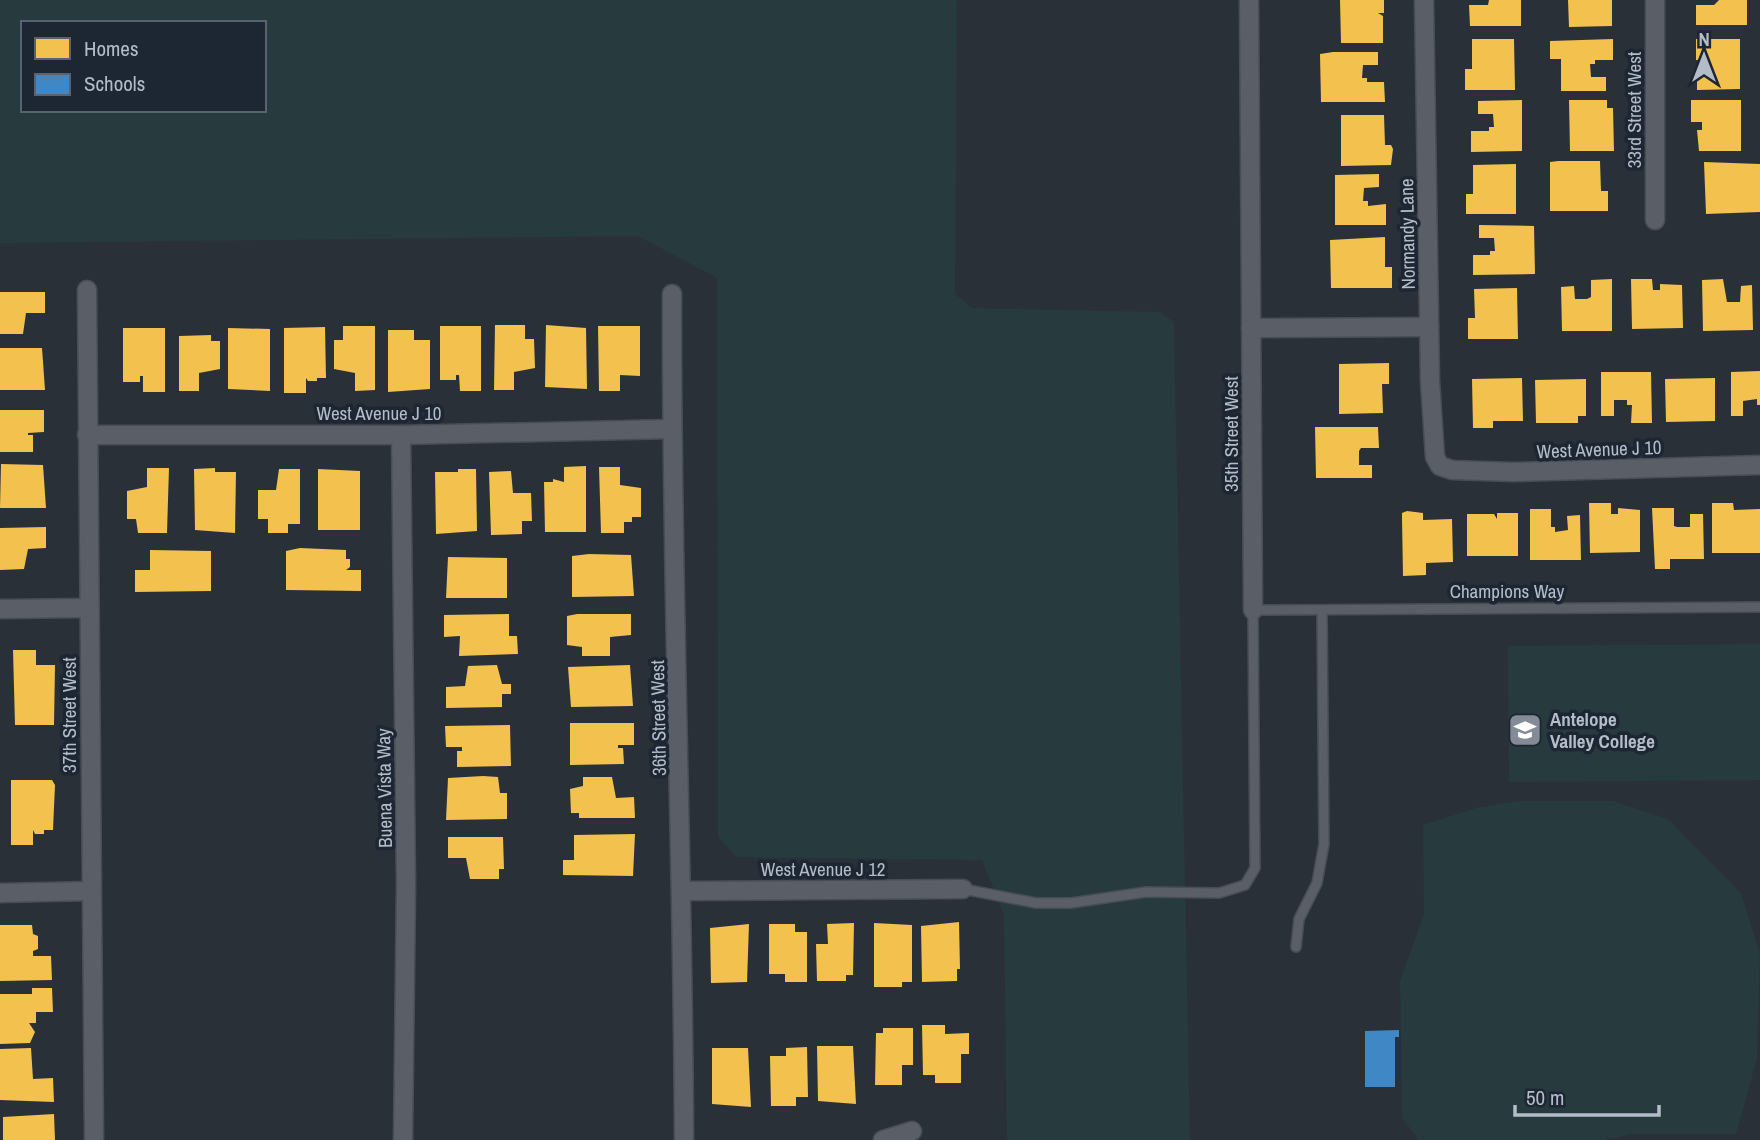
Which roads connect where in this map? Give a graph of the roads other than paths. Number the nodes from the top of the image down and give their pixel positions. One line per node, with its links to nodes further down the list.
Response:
1 (1249, 0): 8 (street, 35th Street West)
2 (1424, 0): 7 (street, Normandy Lane)
3 (1655, 0): 4 (street, 33rd Street West)
4 (1655, 220)
5 (86, 290): 10 (street, 37th Street West)
6 (672, 294): 9 (street, 36th Street West)
7 (1429, 327): 8 (street); 13 (street, Normandy Lane)
8 (1251, 328): 17 (street, 35th Street West)
9 (672, 429): 11 (street, West Avenue J 10); 21 (street, 36th Street West)
10 (87, 435): 11 (street, West Avenue J 10); 15 (street, 37th Street West)
11 (401, 435): 26 (street, Buena Vista Way)
12 (1760, 465): 13 (street, West Avenue J 10)
13 (1440, 466)
14 (1760, 607): 18 (lane, Champions Way)
15 (89, 608): 16 (street); 20 (street, 37th Street West)
16 (0, 609)
17 (1253, 610): 18 (lane, Champions Way); 19 (lane, 35th Street West)
18 (1322, 610): 23 (lane)
19 (963, 889): 21 (street, West Avenue J 12)
20 (91, 891): 22 (street); 25 (street, 37th Street West)
21 (683, 891): 27 (street, 36th Street West)
22 (0, 893)
23 (1296, 947)
24 (912, 1131): 28 (street)
25 (94, 1140)
26 (403, 1140)
27 (684, 1140)
28 (883, 1140)

